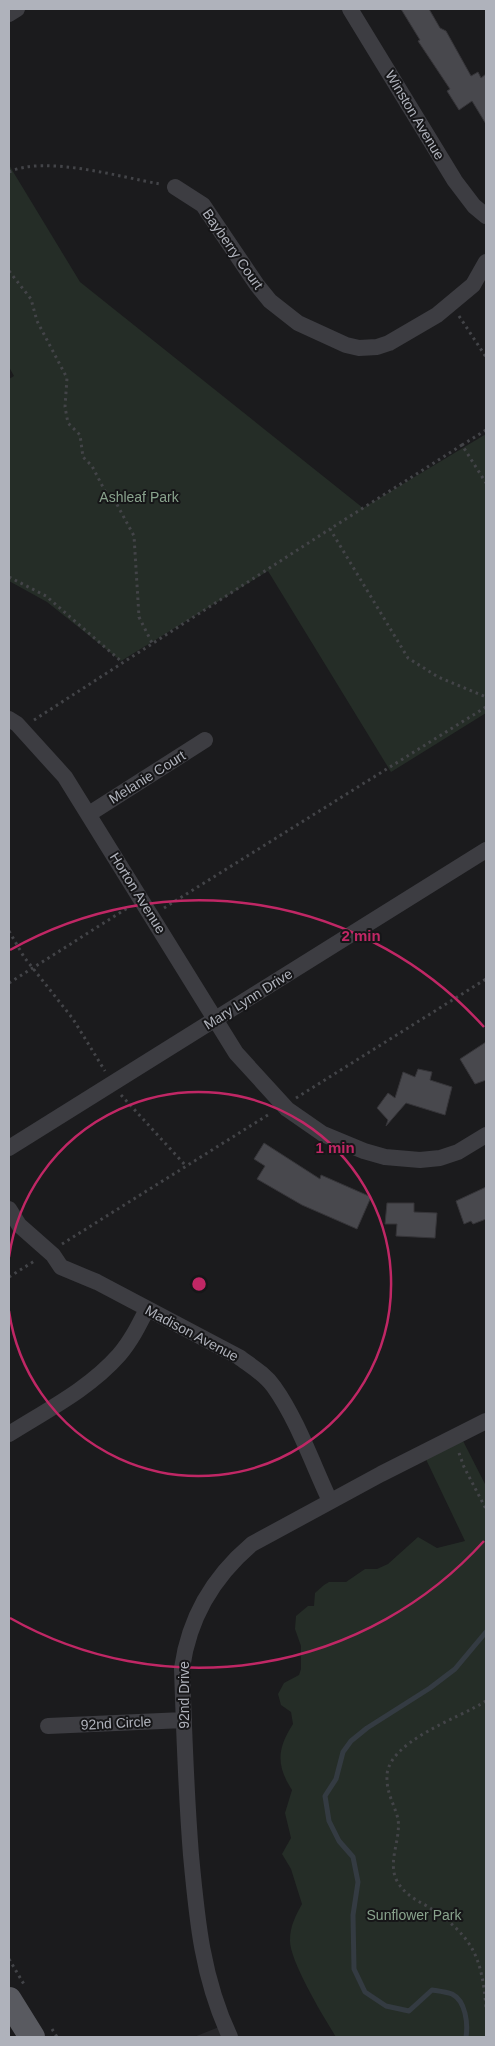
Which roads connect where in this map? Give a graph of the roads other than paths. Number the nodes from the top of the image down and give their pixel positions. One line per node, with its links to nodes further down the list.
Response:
1 (17, 9): 3 (street)
2 (350, 9): 5 (street, Winston Avenue)
3 (9, 14)
4 (175, 187): 6 (street, Bayberry Court)
5 (486, 216)
6 (486, 262)
7 (12, 721): 9 (street, Horton Avenue)
8 (205, 740): 9 (street, Melanie Court)
9 (89, 814): 11 (street, Horton Avenue)
10 (486, 850): 11 (street, Mary Lynn Drive)
11 (216, 1019): 12 (street, Horton Avenue); 13 (street, Mary Lynn Drive)
12 (486, 1135)
13 (9, 1148)
14 (9, 1209): 15 (street, Madison Avenue)
15 (147, 1309): 17 (street); 18 (street, Madison Avenue)
16 (486, 1422): 18 (street, 92nd Drive)
17 (9, 1434)
18 (330, 1501): 19 (street, 92nd Drive)
19 (184, 1720): 20 (street, 92nd Circle); 23 (street, 92nd Drive)
20 (48, 1726)
21 (9, 2000): 22 (main road)
22 (32, 2037)
23 (230, 2037)

